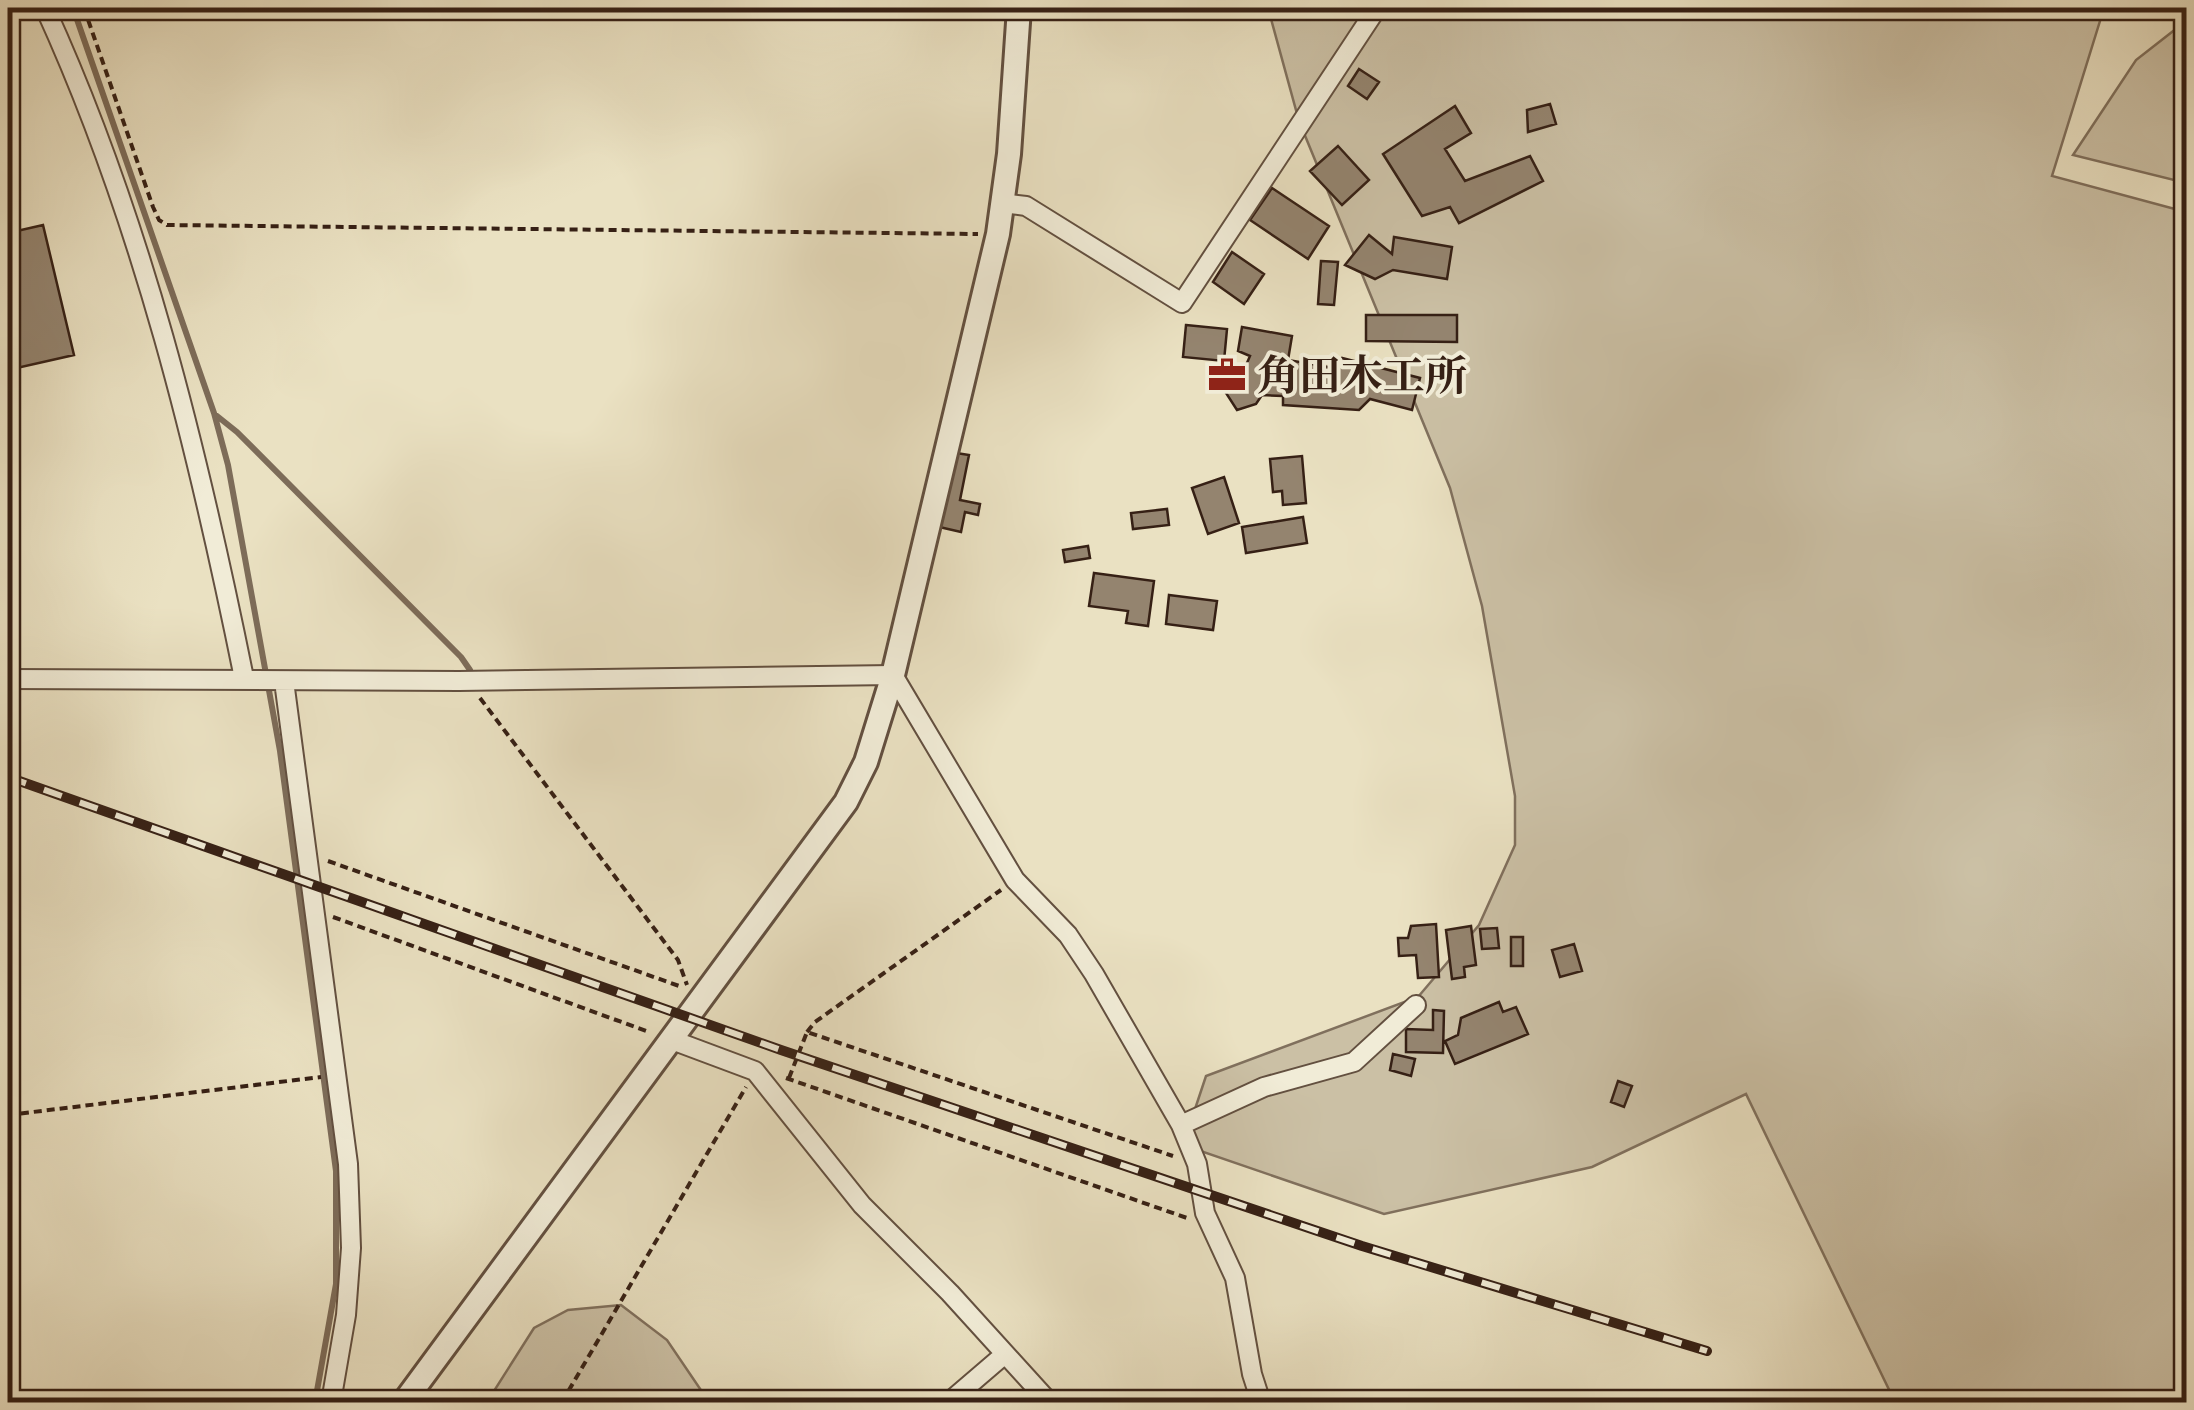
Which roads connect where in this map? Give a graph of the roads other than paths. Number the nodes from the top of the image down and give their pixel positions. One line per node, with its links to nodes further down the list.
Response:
1 (45, 8): 7 (street)
2 (1019, 8): 4 (street)
3 (1377, 8): 4 (street)
4 (1002, 203): 5 (street)
5 (893, 676): 7 (street); 9 (street); 10 (street)
6 (8, 679): 7 (street)
7 (265, 680): 12 (street)
8 (1416, 1005): 10 (street)
9 (672, 1040): 11 (street); 13 (street)
10 (1181, 1125): 16 (street)
11 (1005, 1354): 14 (street); 15 (street)
12 (331, 1402)
13 (404, 1402)
14 (950, 1402)
15 (1049, 1402)
16 (1262, 1402)

